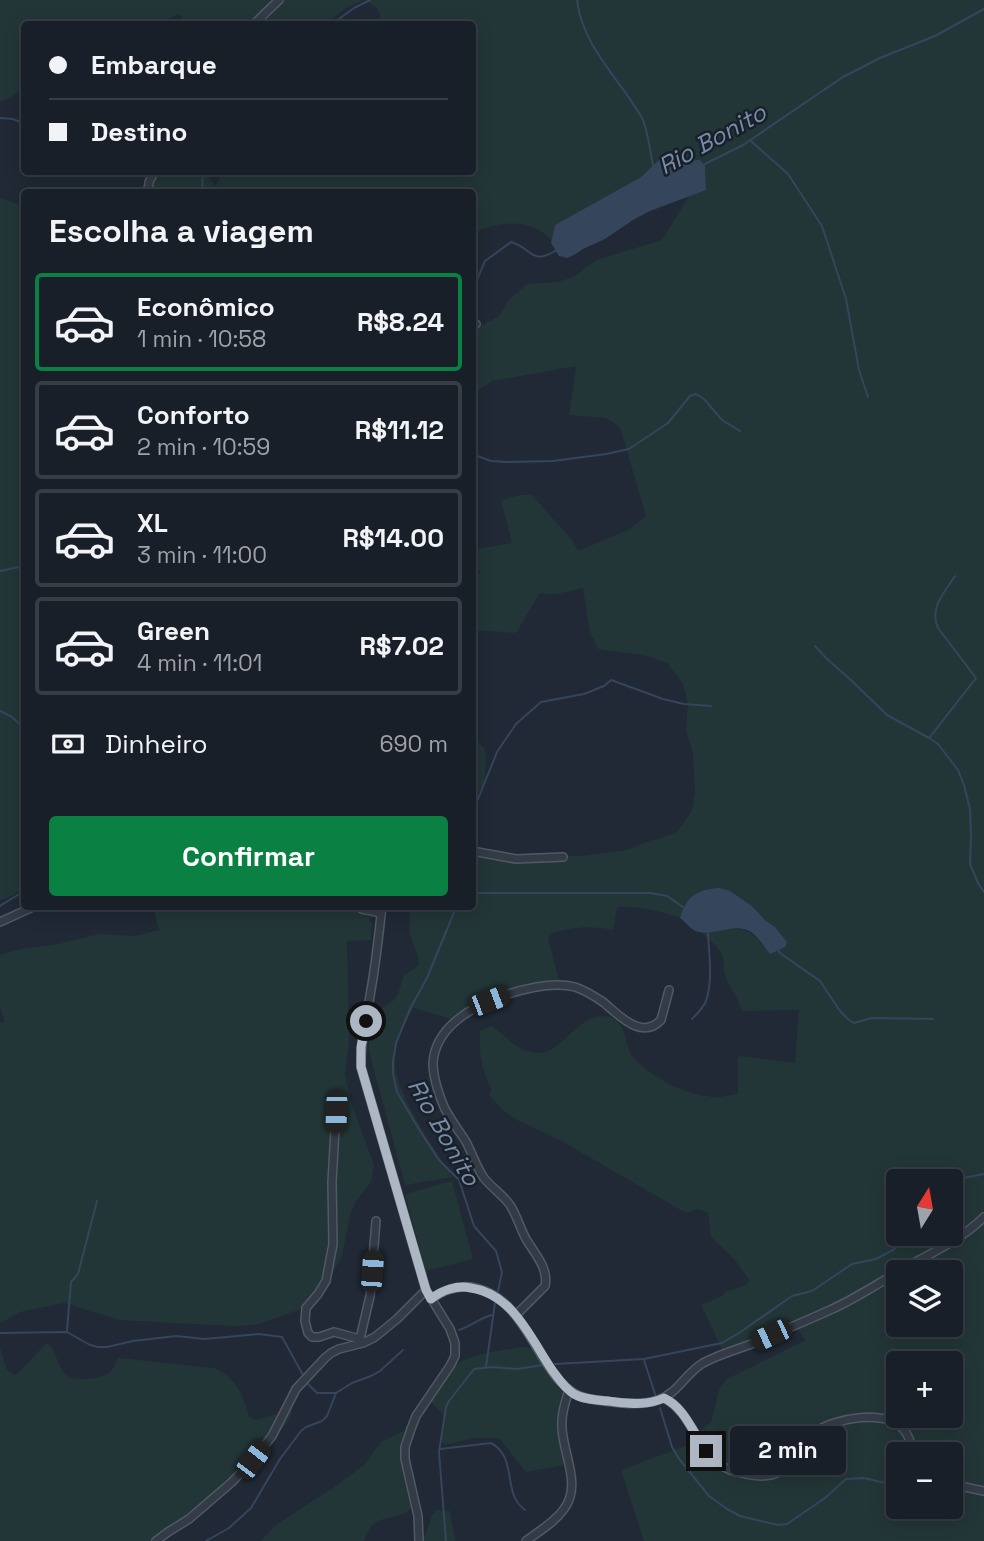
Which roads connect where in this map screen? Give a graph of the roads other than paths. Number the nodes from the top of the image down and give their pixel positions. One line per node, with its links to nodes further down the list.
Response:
1 (279, 0): 2 (street)
2 (257, 21)
3 (476, 852): 4 (street)
4 (563, 857)
5 (26, 910): 7 (street)
6 (381, 910): 12 (street)
7 (0, 922)
8 (669, 990): 14 (street)
9 (336, 1112): 15 (street)
10 (984, 1217): 17 (street)
11 (376, 1221): 15 (street)
12 (426, 1290): 13 (street); 15 (street)
13 (431, 1299): 14 (street); 22 (street)
14 (516, 1315): 16 (street)
15 (361, 1341): 21 (street)
16 (569, 1390): 17 (street); 23 (street)
17 (664, 1398): 18 (street)
18 (911, 1442)
19 (963, 1487): 20 (street)
20 (984, 1491)
21 (156, 1541)
22 (419, 1541)
23 (526, 1541)

